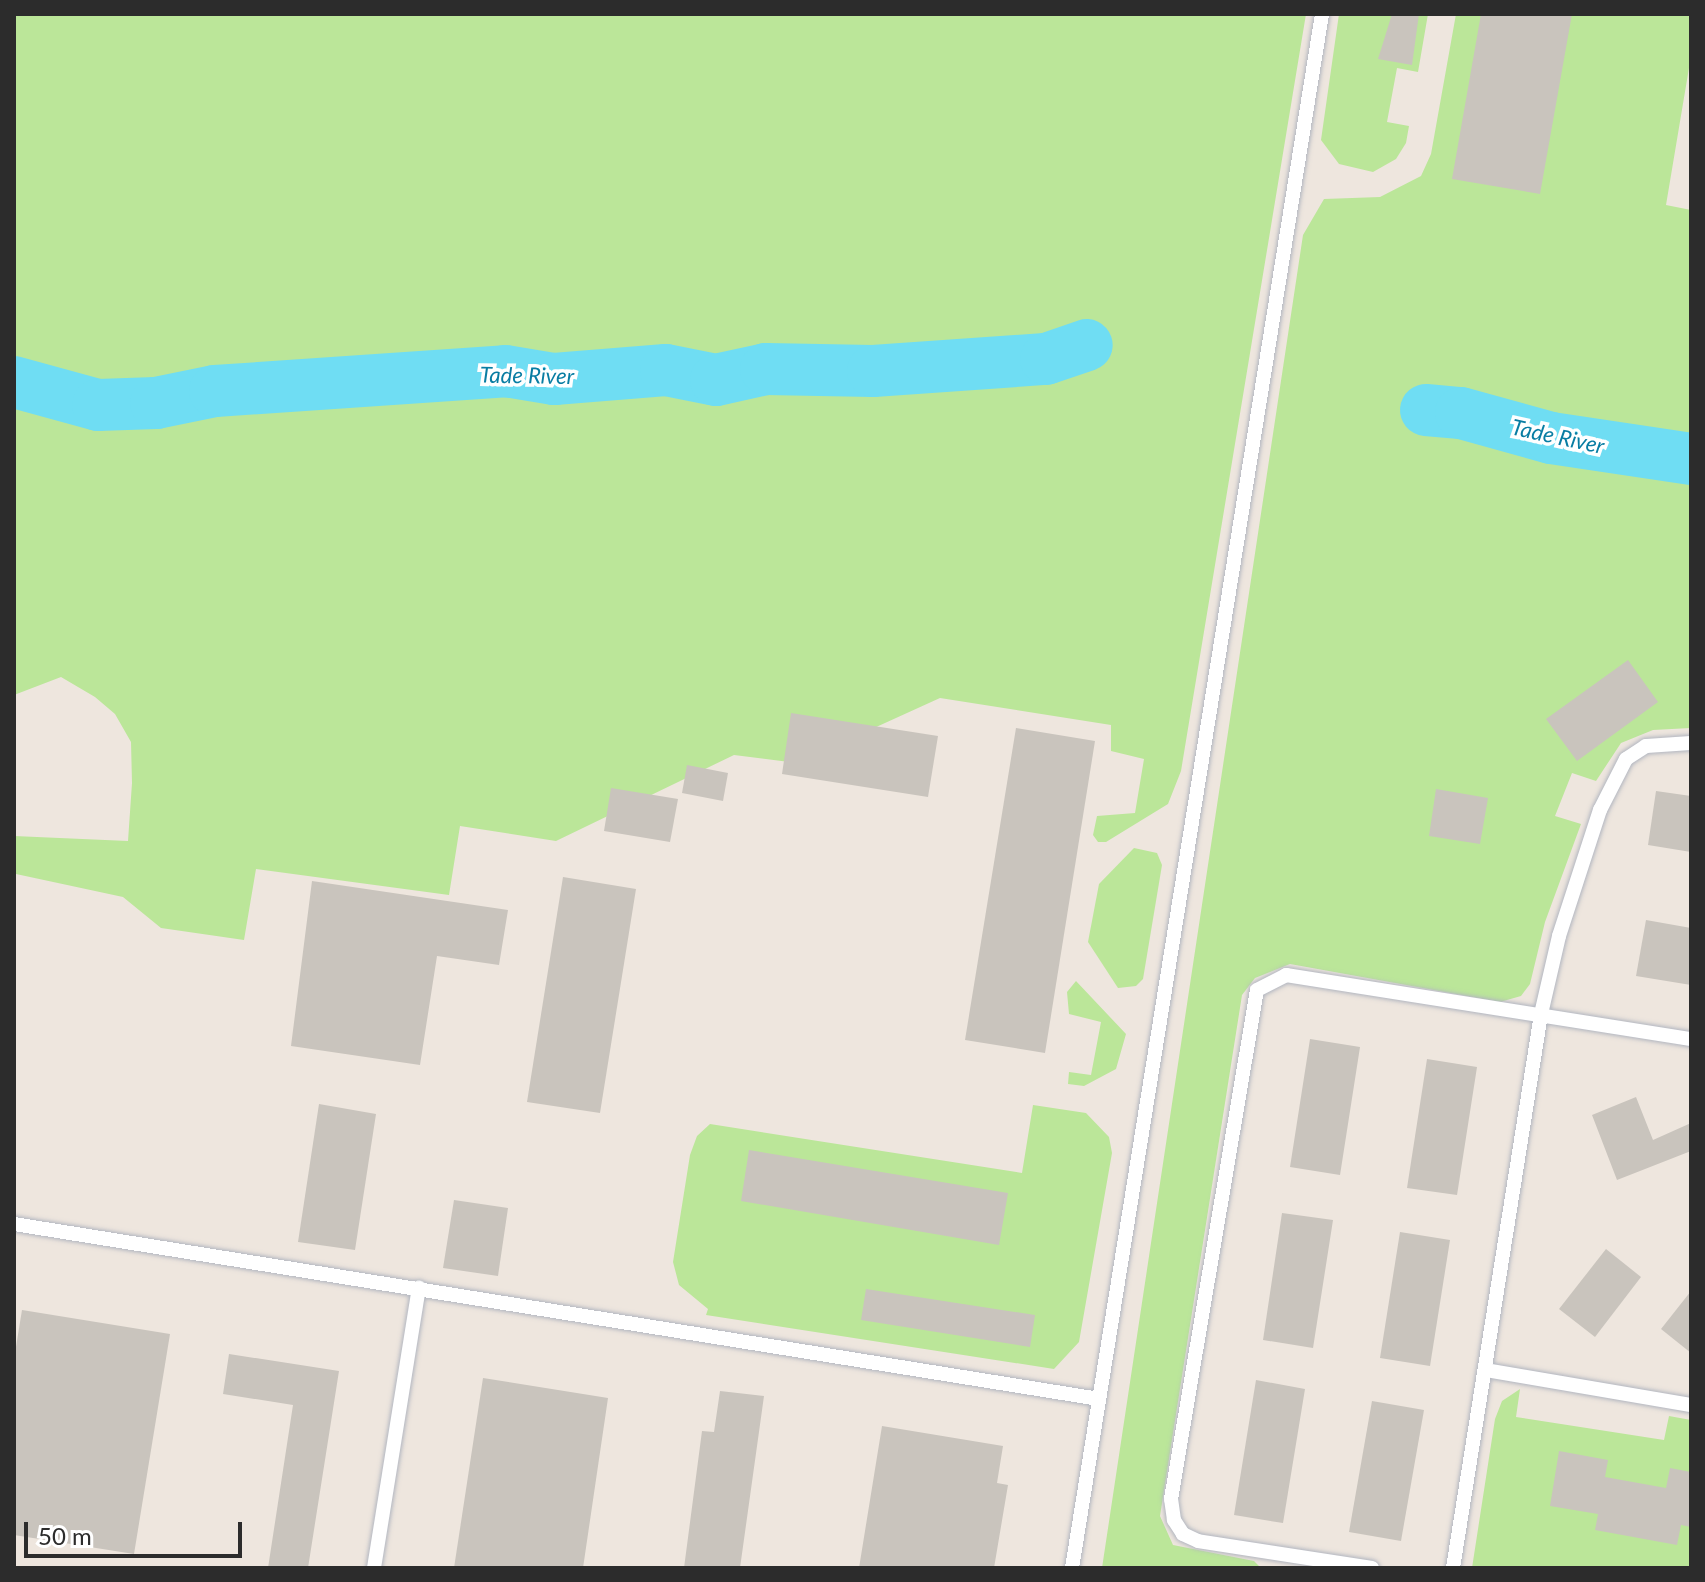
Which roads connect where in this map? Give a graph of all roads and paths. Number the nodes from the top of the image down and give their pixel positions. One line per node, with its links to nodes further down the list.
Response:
1 (1322, 14): 8 (lane)
2 (1691, 743): 3 (lane)
3 (1541, 1014): 4 (lane); 7 (lane); 12 (lane)
4 (1691, 1039)
5 (14, 1224): 6 (lane)
6 (419, 1288): 8 (lane); 10 (lane)
7 (1486, 1370): 9 (lane); 13 (lane)
8 (1099, 1399): 11 (lane)
9 (1691, 1405)
10 (374, 1568)
11 (1072, 1568)
12 (1372, 1568)
13 (1453, 1568)

